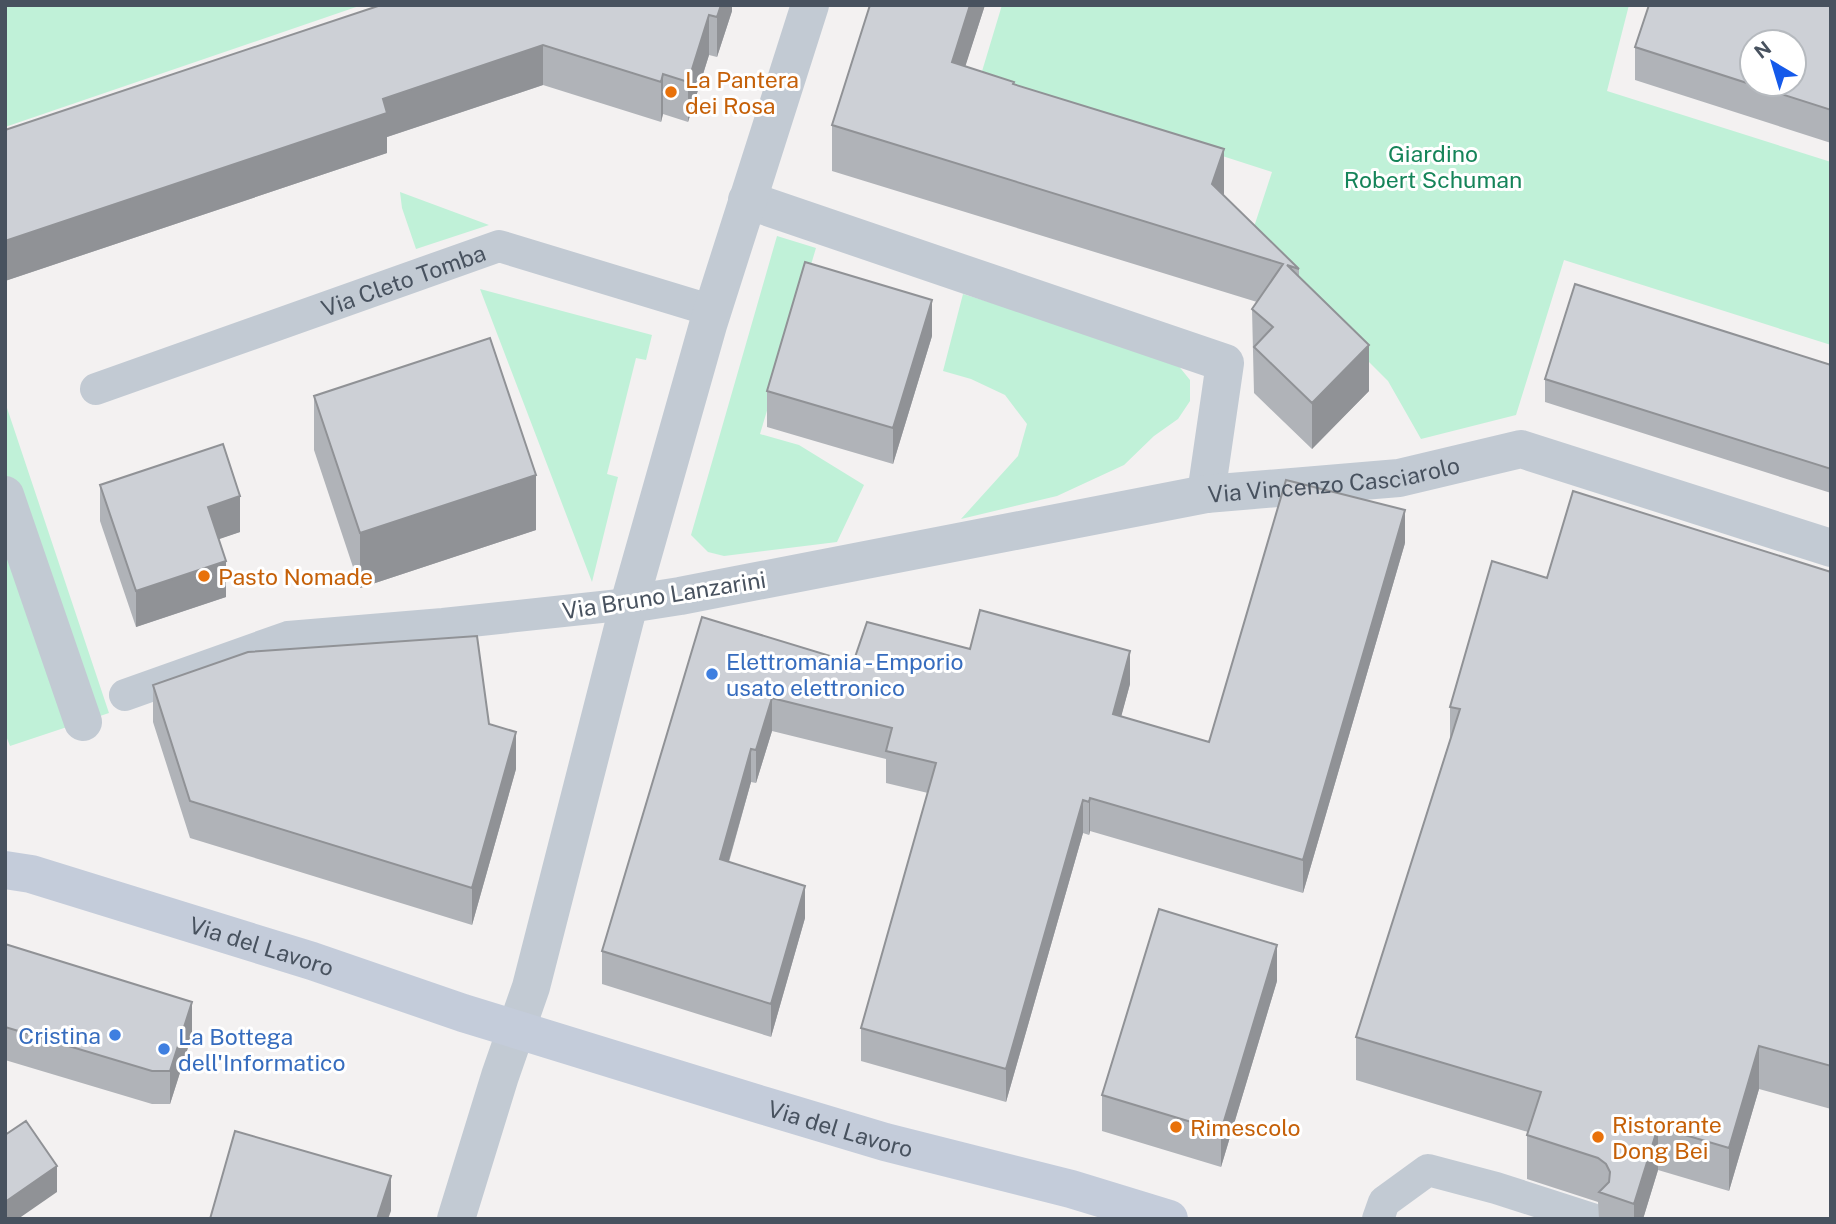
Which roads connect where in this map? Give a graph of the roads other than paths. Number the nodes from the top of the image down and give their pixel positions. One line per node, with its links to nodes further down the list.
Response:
1 (810, 5): 2 (street)
2 (747, 200): 3 (street); 5 (street, Via Vincenzo Casciarolo)
3 (713, 311): 4 (lane, Via Cleto Tomba); 8 (street)
4 (96, 389)
5 (1206, 494): 7 (street, Via Vincenzo Casciarolo); 8 (street, Via Bruno Lanzarini)
6 (5, 495): 10 (street)
7 (1831, 548)
8 (629, 604): 9 (lane, Via Bruno Lanzarini); 12 (street)
9 (125, 695)
10 (83, 722)
11 (5, 870): 12 (street, Via del Lavoro)
12 (516, 1028): 13 (street); 14 (street, Via del Lavoro)
13 (456, 1219)
14 (1169, 1219)
15 (1378, 1219): 16 (lane)
16 (1592, 1219)

